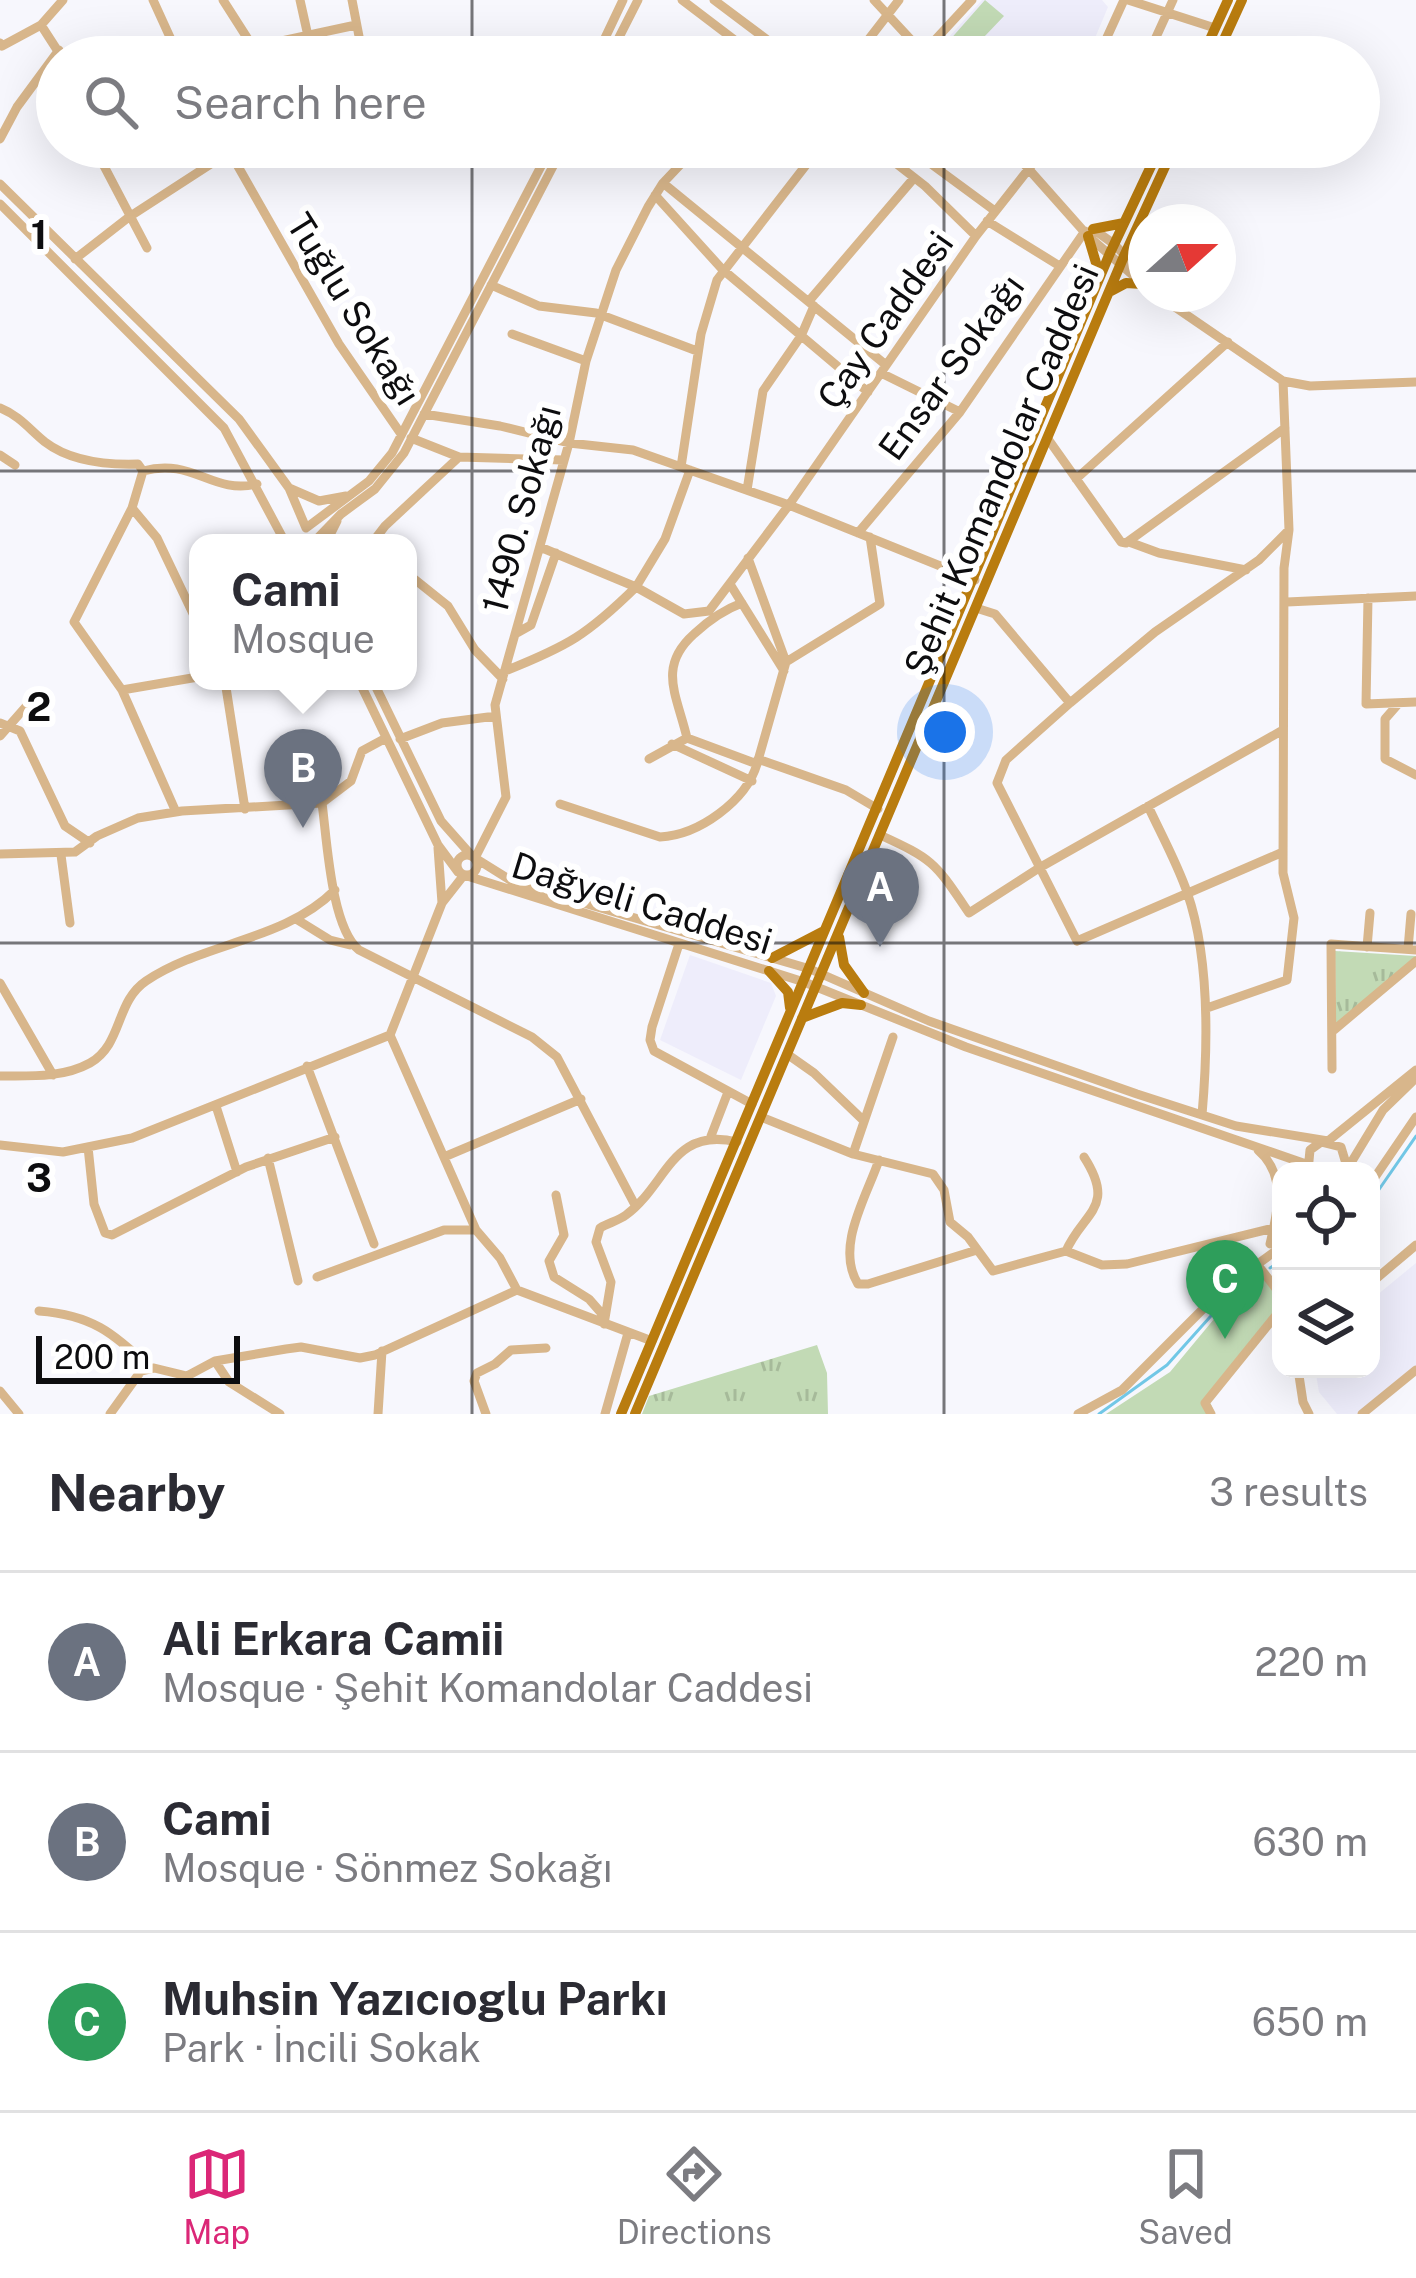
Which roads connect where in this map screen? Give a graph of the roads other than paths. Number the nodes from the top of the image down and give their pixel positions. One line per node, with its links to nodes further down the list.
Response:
1 (63, 0): 19 (street)
2 (153, 0): 23 (street)
3 (223, 0): 24 (street)
4 (300, 0): 25 (street)
5 (352, 0): 20 (street)
6 (623, 0): 27 (street)
7 (638, 0): 28 (street)
8 (682, 0): 29 (street)
9 (714, 0): 30 (street)
10 (874, 0): 17 (street)
11 (899, 0): 17 (street)
12 (972, 0): 33 (street)
13 (1126, 0): 18 (street); 34 (street)
14 (1173, 0): 18 (street)
15 (1228, 0): 21 (main road)
16 (1242, 0): 37 (main road)
17 (887, 14): 31 (street); 32 (street)
18 (1167, 14): 21 (street); 35 (street)
19 (41, 25): 22 (street); 38 (street)
20 (356, 25): 25 (street); 26 (street)
21 (1215, 28): 36 (main road)
22 (48, 36)
23 (169, 36)
24 (246, 36)
25 (308, 36)
26 (358, 36)
27 (606, 36)
28 (620, 36)
29 (730, 36)
30 (762, 36)
31 (871, 36)
32 (907, 36)
33 (941, 36)
34 (1108, 36)
35 (1157, 36)
36 (1211, 36)
37 (1226, 36)
38 (0, 43)
39 (36, 84): 40 (street)
40 (0, 139)
41 (104, 168): 60 (street)
42 (201, 168): 60 (street)
43 (242, 168): 93 (street, Tuğlu Sokağı)
44 (540, 168): 93 (street)
45 (551, 168): 75 (street)
46 (677, 168): 54 (street, 1490. Sokağı)
47 (803, 168): 64 (street)
48 (901, 168): 53 (street)
49 (933, 168): 59 (street)
50 (1150, 168): 61 (main road, Şehit Komandolar Caddesi)
51 (1164, 168): 58 (main road, Şehit Komandolar Caddesi)
52 (1030, 170): 59 (street, Çay Caddesi); 62 (street)
53 (914, 178): 63 (street); 77 (street)
54 (663, 183): 56 (street, 1490. Sokağı); 64 (street)
55 (0, 184): 68 (street)
56 (655, 195): 72 (street); 79 (street, 1490. Sokağı)
57 (0, 204): 103 (street)
58 (1148, 204)
59 (991, 216): 63 (street, Çay Caddesi); 70 (street)
60 (128, 217): 65 (street); 68 (street)
61 (1124, 223): 62 (main road); 66 (main road, Şehit Komandolar Caddesi)
62 (1087, 230): 66 (street); 70 (street, Ensar Sokağı); 73 (main road)
63 (976, 236): 85 (street, Çay Caddesi)
64 (741, 246): 72 (street); 77 (street)
65 (147, 248)
66 (1112, 249): 69 (street); 73 (main road, Şehit Komandolar Caddesi)
67 (1128, 249): 69 (main road, Şehit Komandolar Caddesi)
68 (75, 259): 104 (street)
69 (1123, 260): 71 (street); 76 (main road, Şehit Komandolar Caddesi)
70 (1058, 265): 90 (street, Ensar Sokağı)
71 (1128, 265)
72 (722, 268): 81 (street); 83 (street)
73 (1100, 277): 126 (main road, Şehit Komandolar Caddesi)
74 (1128, 283): 76 (main road)
75 (491, 286): 79 (street); 91 (street)
76 (1109, 294): 94 (main road, Şehit Komandolar Caddesi)
77 (812, 304): 81 (street); 85 (street)
78 (1185, 312): 82 (street)
79 (602, 316): 83 (street); 84 (street, 1490. Sokağı)
80 (512, 334): 84 (street)
81 (800, 336): 88 (street); 105 (street)
82 (1228, 342): 86 (street); 102 (street)
83 (698, 351): 100 (street)
84 (586, 361): 95 (street, 1490. Sokağı)
85 (884, 369): 88 (street, Çay Caddesi); 90 (street)
86 (1283, 381): 87 (street); 92 (street)
87 (1416, 382)
88 (868, 392): 107 (street, Çay Caddesi)
89 (0, 408): 101 (street)
90 (960, 412): 118 (street, Ensar Sokağı)
91 (424, 414): 93 (street); 95 (street)
92 (1285, 428): 111 (street); 119 (street)
93 (406, 436): 97 (street); 106 (street); 109 (street)
94 (1048, 439): 102 (street); 135 (main road, Şehit Komandolar Caddesi)
95 (568, 443): 98 (street, 1490. Sokağı); 100 (street)
96 (0, 455): 99 (street)
97 (459, 457): 98 (street); 117 (street)
98 (564, 460): 120 (street, 1490. Sokağı)
99 (15, 465)
100 (686, 468): 105 (street); 129 (street)
101 (143, 471): 103 (street); 108 (street)
102 (1076, 479): 119 (street)
103 (257, 484): 112 (street)
104 (289, 488): 106 (street); 110 (street)
105 (747, 490): 107 (street)
106 (352, 494): 110 (street)
107 (789, 505): 118 (street); 122 (street, Çay Caddesi)
108 (132, 508): 134 (street); 140 (street)
109 (341, 514): 115 (street); 116 (street)
110 (306, 528): 113 (street); 114 (street)
111 (1289, 530): 123 (street); 124 (street)
112 (281, 534)
113 (289, 534)
114 (309, 534)
115 (320, 534)
116 (331, 534)
117 (379, 534)
118 (864, 535): 126 (street); 137 (street)
119 (1130, 542): 125 (street)
120 (540, 547): 121 (street); 136 (street, 1490. Sokağı)
121 (556, 553): 129 (street); 136 (street)
122 (748, 557): 128 (street, Çay Caddesi); 137 (street)
123 (1258, 560): 124 (street); 125 (street)
124 (1285, 568): 132 (street)
125 (1246, 570): 147 (street)
126 (975, 580): 164 (main road, Şehit Komandolar Caddesi)
127 (417, 581): 138 (street)
128 (730, 584): 129 (street); 133 (street)
129 (636, 587): 138 (street)
130 (1416, 596): 131 (street)
131 (1368, 598): 132 (street); 146 (street)
132 (1287, 602): 150 (street)
133 (742, 603): 137 (street); 153 (street)
134 (189, 604)
135 (976, 608): 147 (street); 166 (main road, Şehit Komandolar Caddesi)
136 (515, 634): 138 (street, 1490. Sokağı)
137 (785, 666): 157 (street)
138 (504, 675): 148 (street, 1490. Sokağı)
139 (189, 679): 140 (street)
140 (122, 690): 165 (street)
141 (226, 690): 163 (street)
142 (363, 690): 152 (street)
143 (377, 690): 154 (street)
144 (38, 693): 149 (street)
145 (1416, 701): 146 (street)
146 (1400, 702): 158 (street)
147 (1070, 703): 173 (street)
148 (496, 716): 154 (street); 172 (street, 1490. Sokağı)
149 (6, 724): 151 (street); 167 (street)
150 (1283, 730): 162 (street); 169 (street)
151 (0, 736)
152 (386, 738): 160 (street); 168 (street)
153 (687, 738): 155 (street); 157 (street)
154 (400, 739): 172 (street)
155 (672, 744): 156 (street); 159 (street)
156 (649, 759)
157 (758, 762): 159 (street); 164 (street)
158 (1416, 775)
159 (752, 781): 161 (street)
160 (322, 803): 163 (street); 175 (street)
161 (560, 804)
162 (1148, 806): 173 (street); 176 (street)
163 (245, 809): 165 (street)
164 (878, 809): 182 (main road, Şehit Komandolar Caddesi)
165 (176, 812): 167 (street)
166 (880, 835): 173 (street); 182 (main road, Şehit Komandolar Caddesi)
167 (90, 843): 171 (street)
168 (438, 845): 174 (street); 177 (street)
169 (1283, 852): 176 (street); 194 (street)
170 (0, 854): 171 (street)
171 (61, 855): 181 (street)
172 (477, 860): 174 (street, 1490. Sokağı); 188 (street, Dağyeli Caddesi)
173 (1040, 868): 176 (street)
174 (461, 873): 177 (street, 1490. Sokağı); 183 (street, Dağyeli Caddesi)
175 (335, 890): 180 (street); 184 (street)
176 (1188, 894): 194 (street)
177 (442, 903): 190 (street)
178 (1370, 914): 185 (street)
179 (1411, 914): 186 (street)
180 (296, 920): 184 (street); 203 (street)
181 (70, 923)
182 (833, 931): 188 (main road); 189 (main road, Şehit Komandolar Caddesi); 193 (main road)
183 (679, 944): 188 (street, Dağyeli Caddesi); 205 (street)
184 (353, 946): 190 (street)
185 (1367, 946): 186 (street); 196 (street)
186 (1412, 950)
187 (1416, 962): 196 (street)
188 (771, 964): 189 (street, Dağyeli Caddesi); 192 (street, Dağyeli Caddesi); 195 (main road)
189 (816, 971): 192 (main road, Şehit Komandolar Caddesi); 193 (street, Dağyeli Caddesi)
190 (411, 977): 197 (street); 206 (street)
191 (0, 983): 203 (street)
192 (810, 984): 193 (street, Dağyeli Caddesi); 195 (main road, Şehit Komandolar Caddesi)
193 (862, 999): 195 (main road); 209 (street); 216 (street)
194 (1207, 1008): 209 (street)
195 (796, 1017): 199 (main road, Şehit Komandolar Caddesi); 207 (main road, Şehit Komandolar Caddesi)
196 (1334, 1030): 201 (street)
197 (390, 1035): 200 (street); 221 (street)
198 (892, 1037): 212 (street)
199 (787, 1054): 210 (main road, Şehit Komandolar Caddesi); 212 (street)
200 (308, 1066): 208 (street); 214 (street)
201 (1332, 1069)
202 (1416, 1074): 217 (street); 228 (street)
203 (53, 1075): 204 (street)
204 (0, 1076)
205 (728, 1092): 207 (street); 213 (street)
206 (581, 1099): 221 (street); 233 (street)
207 (752, 1104): 215 (main road, Şehit Komandolar Caddesi)
208 (216, 1106): 219 (street); 231 (street)
209 (1202, 1115): 217 (street)
210 (761, 1117): 220 (street); 266 (main road, Şehit Komandolar Caddesi)
211 (1416, 1117): 230 (street)
212 (864, 1121): 220 (street)
213 (711, 1136): 215 (street); 233 (street)
214 (335, 1137): 223 (street); 236 (street)
215 (736, 1142): 251 (main road, Şehit Komandolar Caddesi)
216 (1250, 1142): 225 (street); 229 (street)
217 (1328, 1142): 226 (street); 227 (street)
218 (0, 1145): 219 (street)
219 (88, 1147): 231 (street)
220 (853, 1154): 224 (street)
221 (444, 1157): 235 (street)
222 (1084, 1157): 240 (street)
223 (268, 1158): 231 (street); 244 (street)
224 (878, 1160): 239 (street); 239 (street)
225 (1296, 1162)
226 (1309, 1162)
227 (1346, 1162)
228 (1351, 1162)
229 (1272, 1170)
230 (1380, 1170)
231 (237, 1172)
232 (556, 1195): 248 (street)
233 (635, 1205): 248 (street)
234 (1272, 1227): 240 (street)
235 (476, 1230): 243 (street); 246 (street)
236 (374, 1244)
237 (1416, 1245): 242 (street)
238 (1272, 1249): 241 (street)
239 (977, 1250): 240 (street)
240 (1066, 1251)
241 (1257, 1264): 245 (street); 267 (street)
242 (1380, 1275)
243 (317, 1277)
244 (298, 1281)
245 (1272, 1283)
246 (517, 1290): 248 (street); 253 (street)
247 (39, 1311): 255 (street)
248 (603, 1319): 250 (street)
249 (1272, 1321): 268 (street)
250 (628, 1333): 251 (street); 264 (street)
251 (652, 1341): 265 (main road, Şehit Komandolar Caddesi)
252 (546, 1348): 263 (street)
253 (382, 1351): 254 (street); 262 (street)
254 (215, 1361): 255 (street); 261 (street)
255 (150, 1369): 260 (street)
256 (1416, 1370): 270 (street)
257 (1300, 1378): 269 (street)
258 (0, 1391): 259 (street)
259 (19, 1414)
260 (110, 1414)
261 (280, 1414)
262 (378, 1414)
263 (486, 1414)
264 (605, 1414)
265 (621, 1414)
266 (634, 1414)
267 (1078, 1414)
268 (1211, 1414)
269 (1312, 1414)
270 (1361, 1414)

